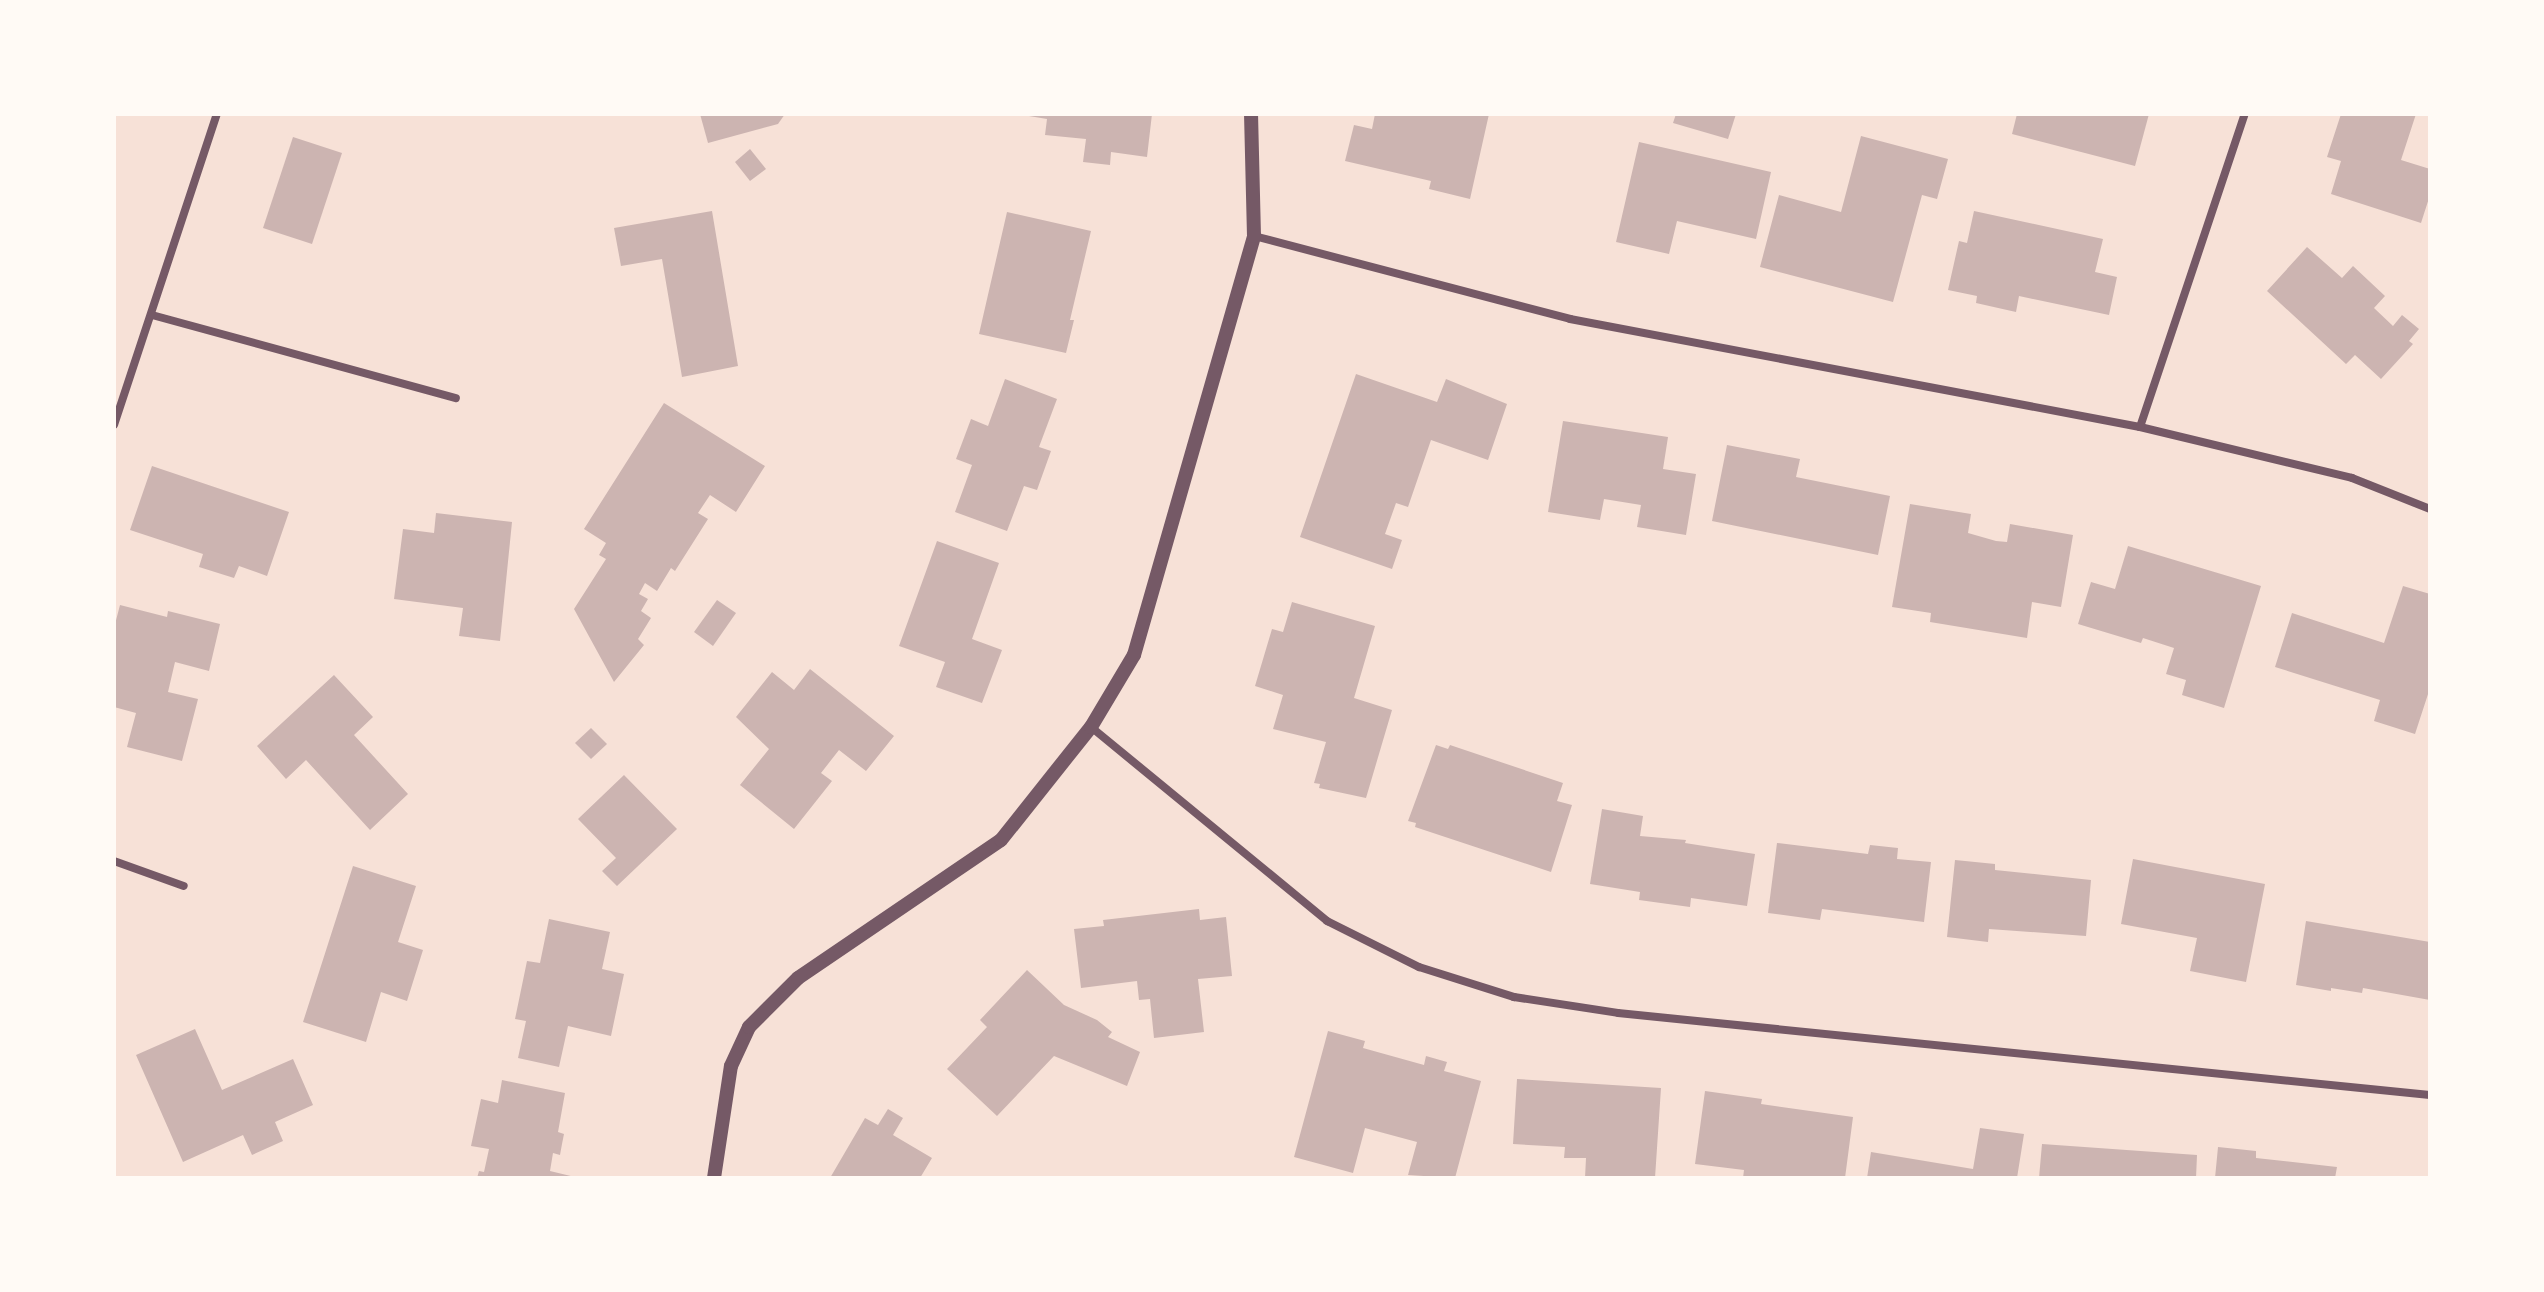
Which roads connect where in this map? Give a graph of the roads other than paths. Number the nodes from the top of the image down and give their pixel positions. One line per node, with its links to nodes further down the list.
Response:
1 (217, 114): 5 (street)
2 (1251, 114): 4 (street)
3 (2245, 114): 8 (street)
4 (1254, 236): 8 (street); 10 (street)
5 (152, 315): 6 (street); 7 (street)
6 (456, 398)
7 (114, 425)
8 (2140, 427): 9 (street)
9 (2430, 509)
10 (1091, 727): 13 (street); 14 (street)
11 (114, 861): 12 (street)
12 (184, 886)
13 (2430, 1095)
14 (714, 1178)

